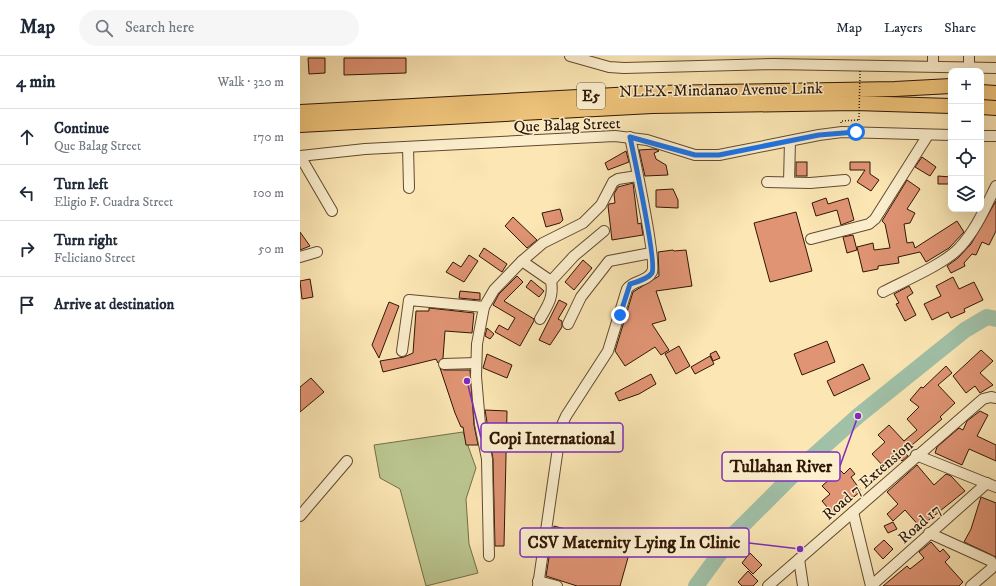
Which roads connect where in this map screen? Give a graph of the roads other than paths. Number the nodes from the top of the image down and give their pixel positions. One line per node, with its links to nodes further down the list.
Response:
1 (570, 56): 3 (street)
2 (969, 56): 7 (street)
3 (584, 58): 5 (street)
4 (830, 60): 5 (street); 6 (street)
5 (695, 61)
6 (933, 61): 7 (street)
7 (969, 67): 8 (street)
8 (996, 68)
9 (984, 84): 10 (highway)
10 (996, 84)
11 (948, 86): 12 (highway, NLEX-Mindanao Avenue Link / E5)
12 (895, 89): 13 (highway, NLEX-Mindanao Avenue Link / E5); 19 (highway, NLEX-Mindanao Avenue Link / E5)
13 (948, 91)
14 (984, 92): 15 (highway)
15 (996, 93)
16 (948, 106): 20 (highway, NLEX-Mindanao Avenue Link / E5)
17 (984, 107): 18 (highway)
18 (996, 108)
19 (300, 112)
20 (300, 125)
21 (928, 135): 22 (street, Que Balag Street); 26 (street, Que Balag Street); 37 (street)
22 (948, 135)
23 (984, 136): 24 (street)
24 (996, 136)
25 (630, 137): 26 (street, Que Balag Street); 27 (street, Que Balag Street); 29 (street)
26 (790, 141): 32 (street)
27 (408, 147): 28 (street, Que Balag Street); 34 (street)
28 (300, 156): 35 (street)
29 (637, 176): 39 (street); 41 (street)
30 (845, 180): 32 (street)
31 (767, 182): 32 (street)
32 (789, 182)
33 (996, 186): 43 (street)
34 (409, 188)
35 (332, 211)
36 (604, 231): 42 (street)
37 (811, 239)
38 (317, 252): 40 (street)
39 (651, 253): 46 (street); 59 (street)
40 (300, 257)
41 (522, 261): 42 (street); 44 (street)
42 (552, 281): 45 (street)
43 (883, 292)
44 (484, 307): 47 (street); 48 (street)
45 (540, 319)
46 (568, 324)
47 (402, 351)
48 (476, 363): 49 (street); 57 (street)
49 (444, 364)
50 (991, 398): 51 (street, Road 7 Extension)
51 (916, 455): 53 (street); 54 (street, Road 7 Extension)
52 (347, 461): 55 (street)
53 (992, 485): 56 (street, Road 17)
54 (853, 512): 58 (street, Road 7 Extension); 63 (street)
55 (300, 516)
56 (929, 533): 63 (street, Road 17); 64 (street)
57 (489, 556)
58 (799, 559): 61 (street, Road 7 Extension); 62 (street)
59 (538, 584): 60 (street)
60 (557, 586)
61 (768, 586)
62 (803, 586)
63 (871, 586)
64 (971, 586)

